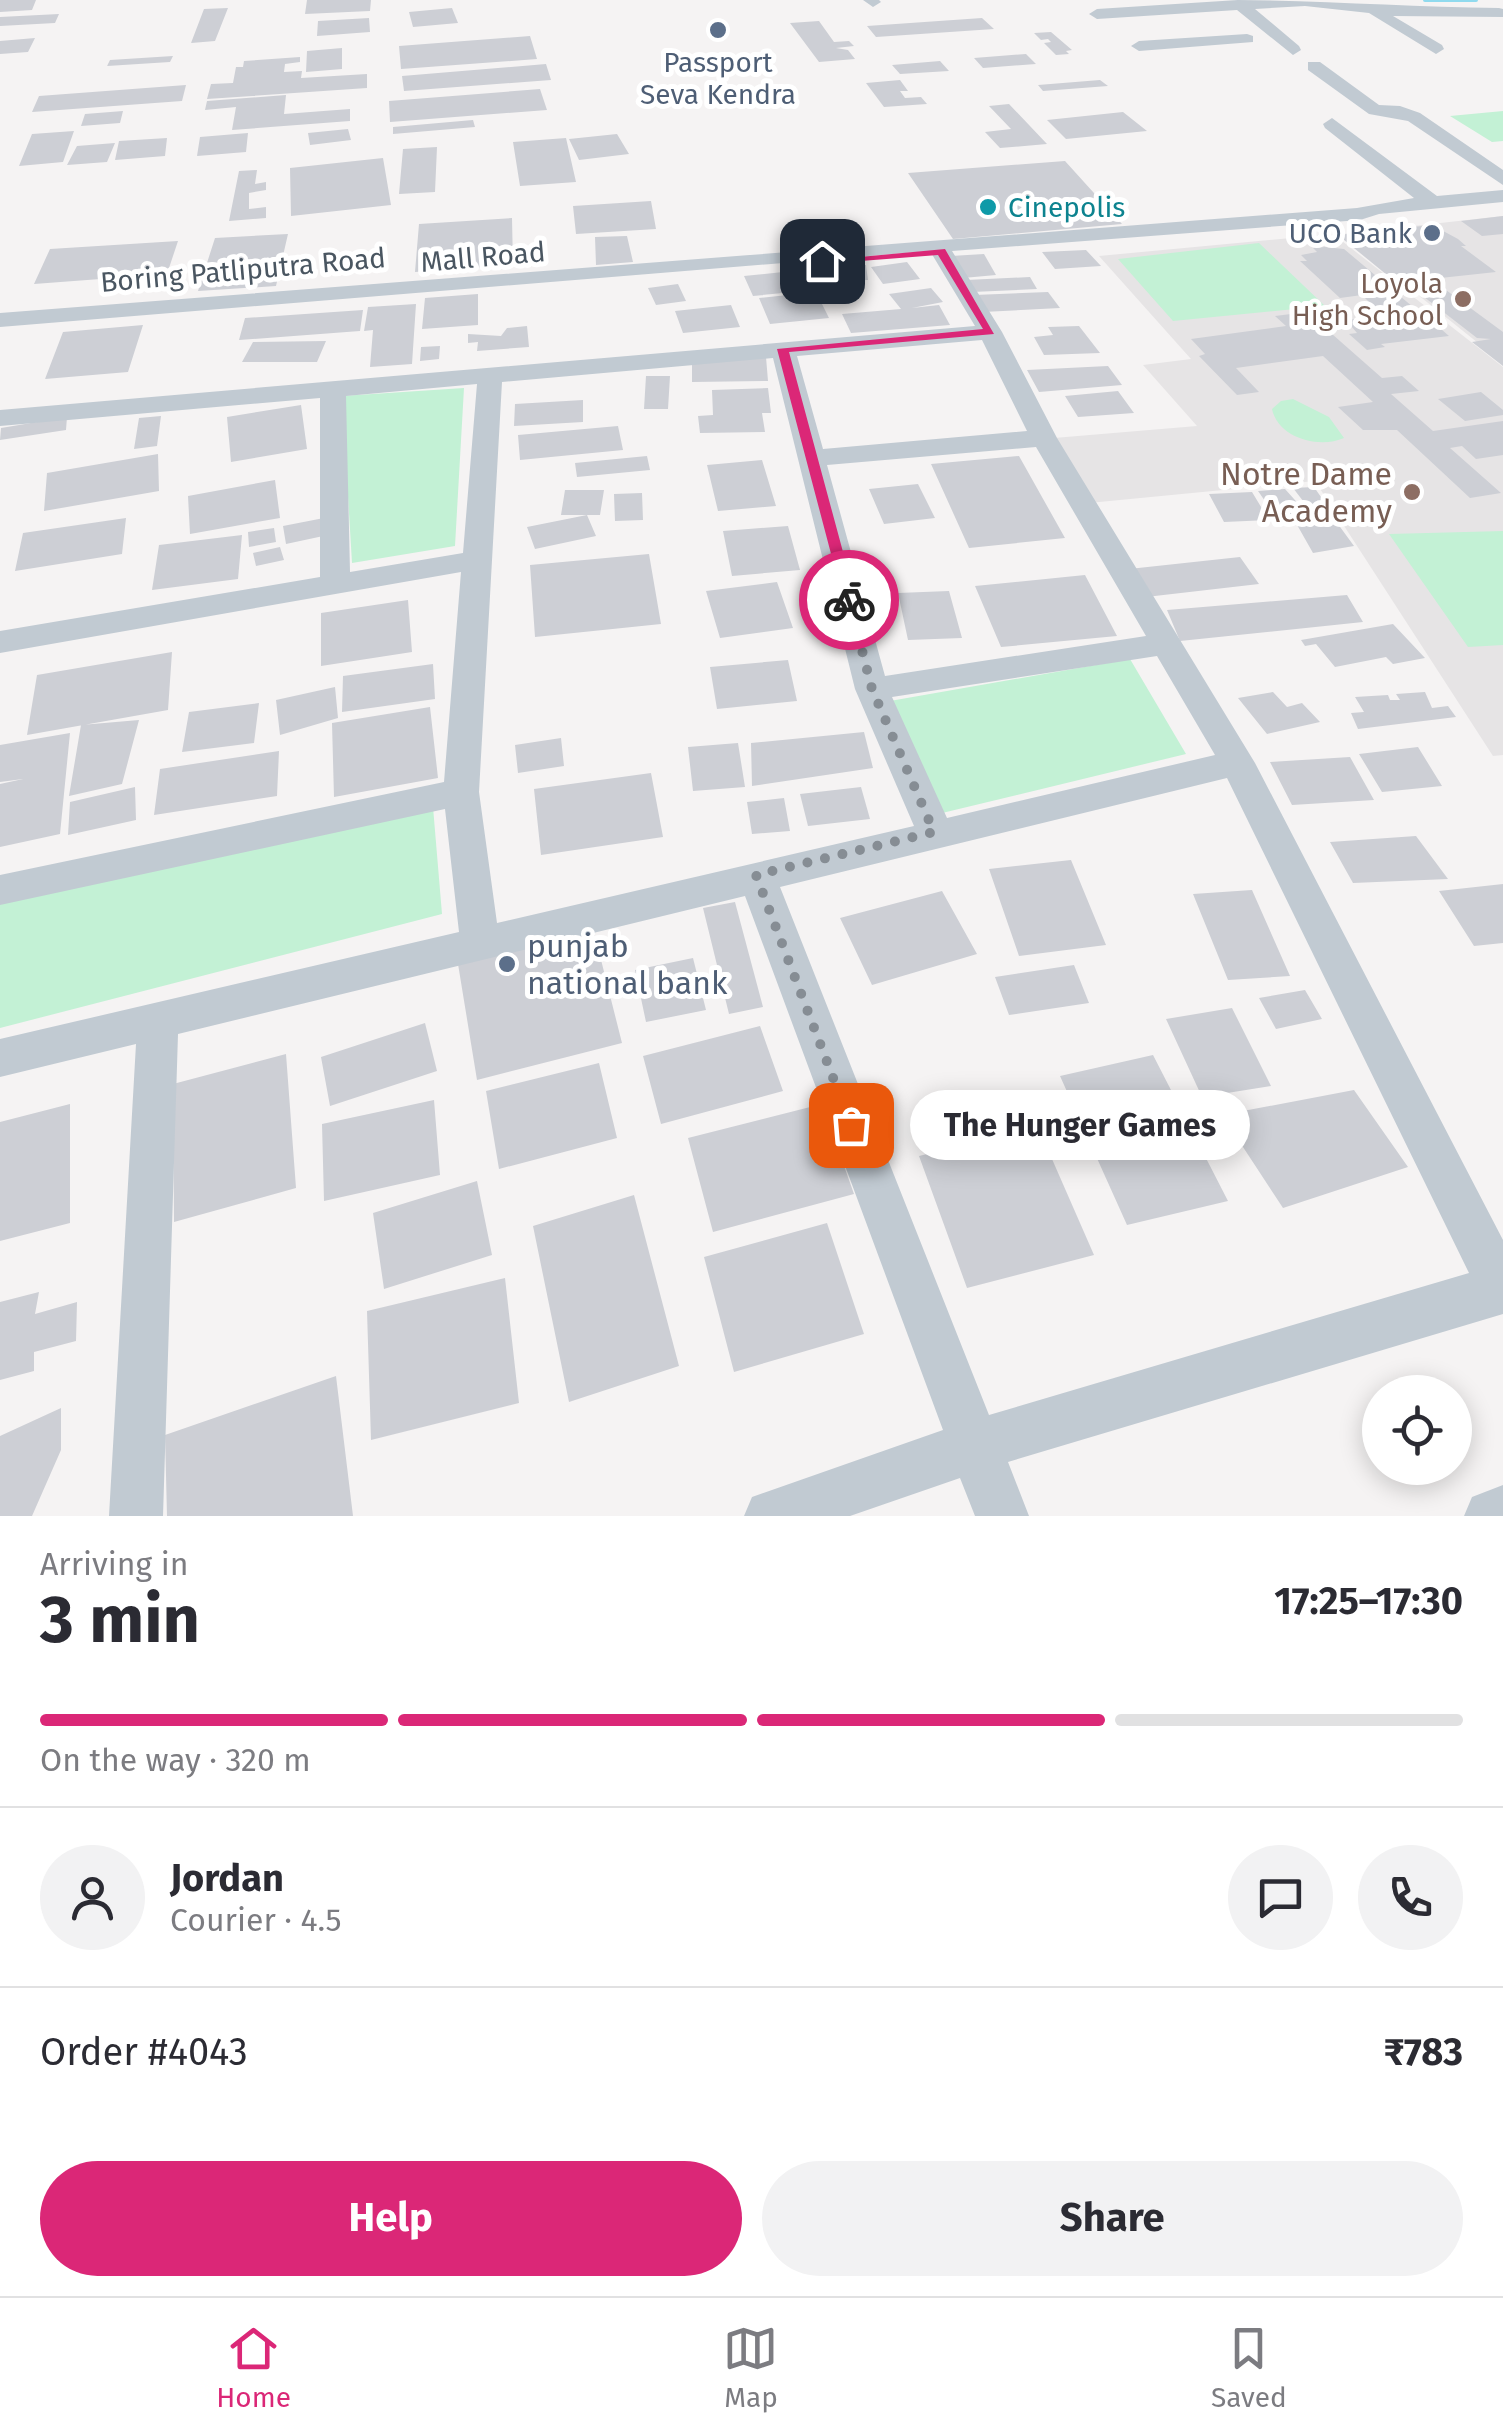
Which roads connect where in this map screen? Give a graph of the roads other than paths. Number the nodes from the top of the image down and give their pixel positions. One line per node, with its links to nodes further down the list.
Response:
1 (1328, 2): 2 (street); 3 (street); 6 (street)
2 (1240, 4): 4 (street); 10 (street)
3 (1367, 8): 5 (street); 9 (street)
4 (1097, 14)
5 (1502, 14)
6 (1367, 30)
7 (1247, 40): 8 (street)
8 (1139, 46)
9 (1436, 48)
10 (1293, 50)
11 (1314, 66): 13 (street)
12 (1332, 124): 15 (street)
13 (1503, 179)
14 (1503, 196): 15 (street)
15 (1442, 204): 16 (street); 17 (street, Mall Road)
16 (1503, 206)
17 (949, 247): 18 (street, Mall Road); 21 (street)
18 (235, 303): 19 (street, Boring Patliputra Road); 20 (street, Mall Road)
19 (0, 320)
20 (0, 328)
21 (990, 332): 22 (street); 26 (street)
22 (783, 349): 23 (street); 27 (street)
23 (490, 374): 24 (street); 28 (street)
24 (333, 388): 25 (street); 29 (street)
25 (0, 418)
26 (1044, 438): 27 (street); 31 (street)
27 (812, 458): 32 (street)
28 (480, 559): 29 (street); 34 (street)
29 (336, 585): 30 (street)
30 (0, 642)
31 (1164, 644): 32 (street); 33 (street)
32 (872, 689): 35 (street)
33 (1237, 763): 35 (street); 41 (street)
34 (461, 792): 37 (street); 38 (street)
35 (934, 832): 36 (street)
36 (756, 875): 38 (street); 42 (street)
37 (0, 890)
38 (480, 942): 39 (street)
39 (158, 1020): 40 (street); 44 (street)
40 (0, 1058)
41 (1502, 1289): 42 (street)
42 (974, 1446): 45 (street); 46 (street)
43 (1503, 1512): 47 (street)
44 (136, 1516)
45 (771, 1516)
46 (1002, 1516)
47 (1490, 1516)

